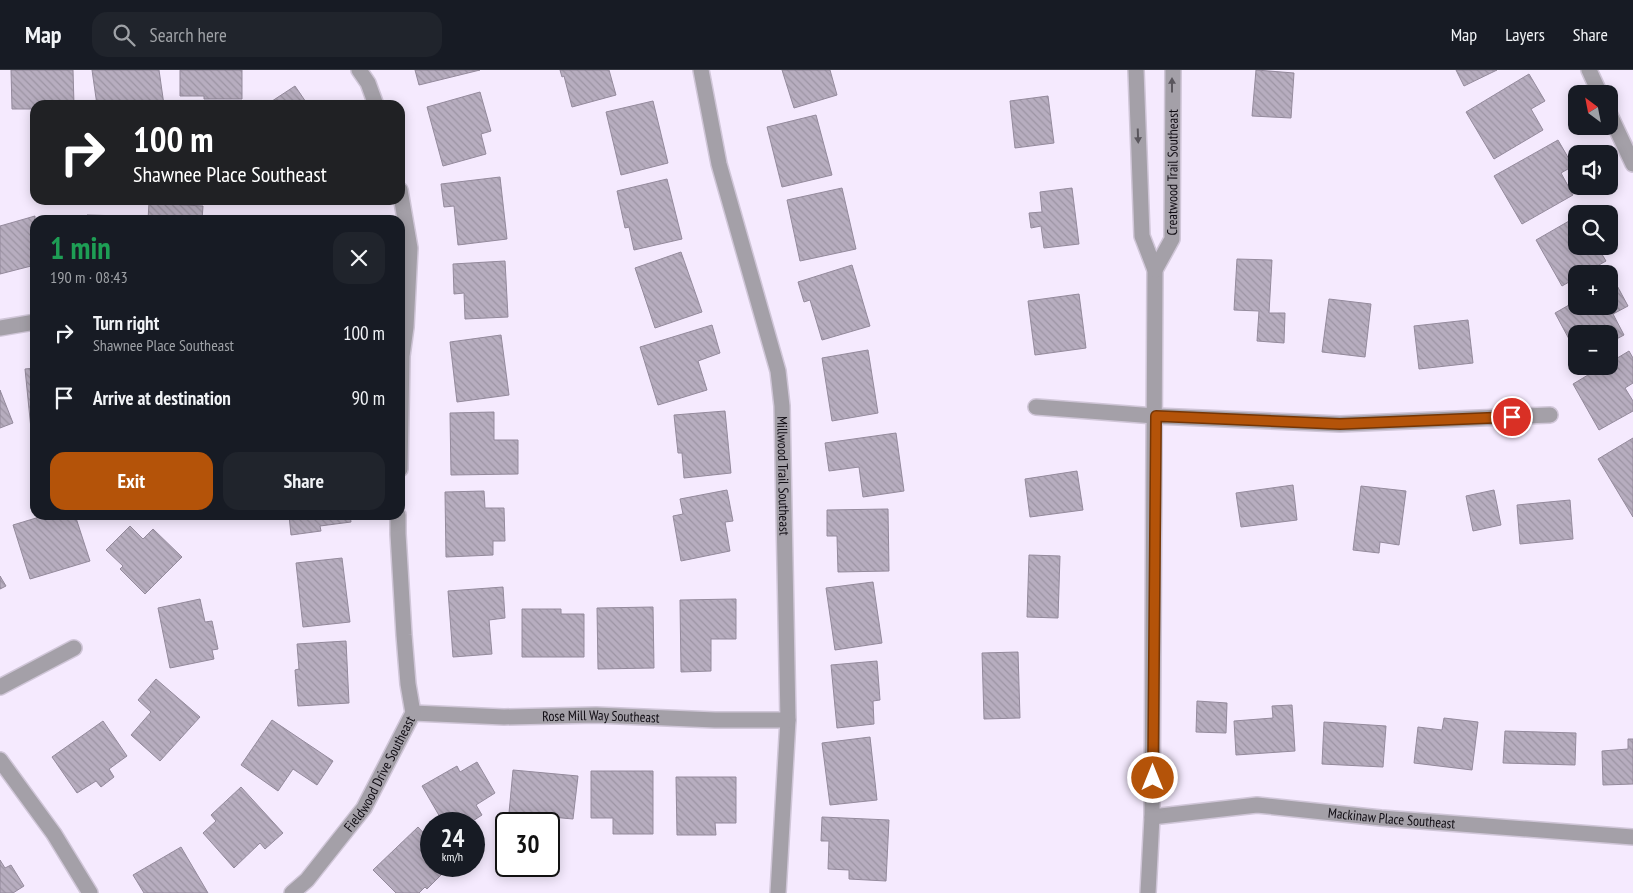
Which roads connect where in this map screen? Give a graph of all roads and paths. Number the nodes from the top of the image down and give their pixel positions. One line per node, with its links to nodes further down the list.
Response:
1 (359, 70): 7 (street)
2 (701, 70): 22 (street, Millwood Trail Southeast)
3 (1136, 70): 11 (street, Creatwood Trail Southeast, one-way to 11)
4 (1172, 70): 11 (street, Creatwood Trail Southeast, one-way to 4)
5 (1589, 70): 6 (street)
6 (1596, 85)
7 (374, 100)
8 (1618, 132): 9 (street)
9 (1633, 164)
10 (405, 219): 14 (street)
11 (1155, 270): 17 (street, Creatwood Trail Southeast)
12 (30, 323): 13 (street)
13 (0, 328)
14 (405, 333)
15 (1036, 408): 17 (street)
16 (1550, 415): 17 (street)
17 (1156, 416): 24 (street, Creatwood Trail Southeast)
18 (398, 520): 21 (street, Fieldwood Drive Southeast)
19 (74, 648): 20 (street)
20 (0, 687)
21 (413, 713): 22 (street, Rose Mill Way Southeast); 27 (street, Fieldwood Drive Southeast)
22 (788, 720): 28 (street, Millwood Trail Southeast)
23 (0, 760): 26 (street)
24 (1152, 817): 25 (street, Mackinaw Place Southeast); 29 (street, Creatwood Trail Southeast)
25 (1633, 837)
26 (90, 893)
27 (292, 893)
28 (778, 893)
29 (1148, 893)

